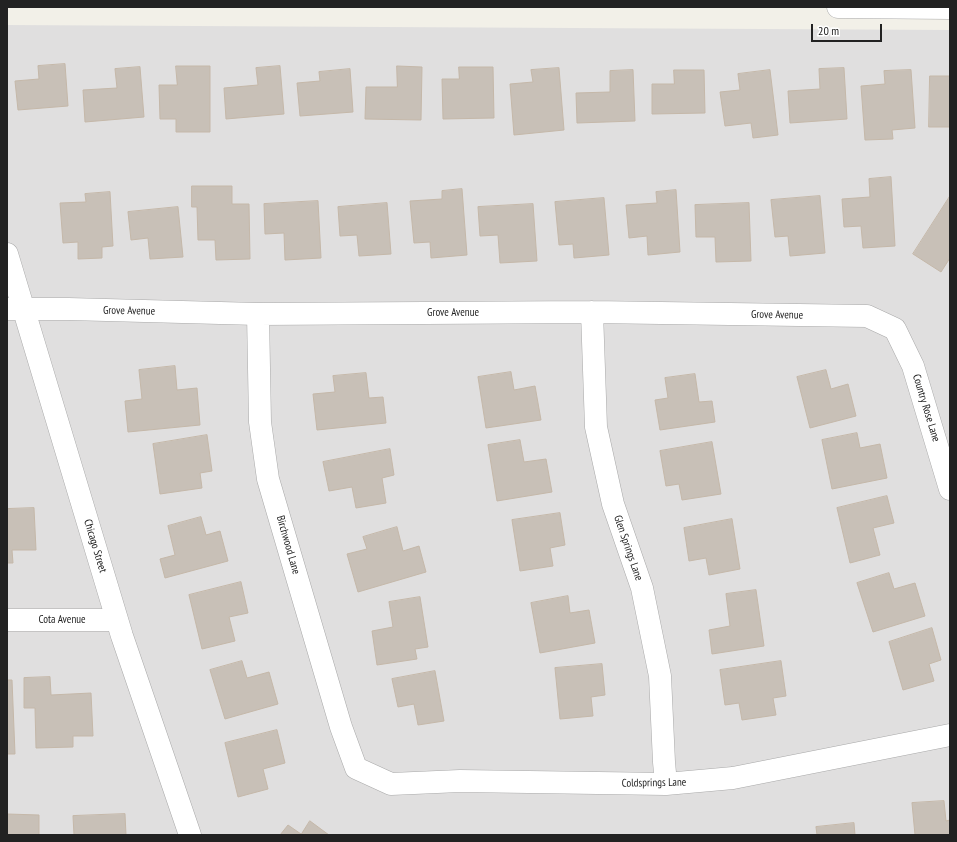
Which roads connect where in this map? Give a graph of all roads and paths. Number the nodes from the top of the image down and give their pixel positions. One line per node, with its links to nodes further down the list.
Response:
1 (838, 7): 2 (street)
2 (950, 8)
3 (7, 254): 4 (street, Chicago Street)
4 (15, 309): 6 (street, Grove Avenue); 10 (street, Chicago Street)
5 (592, 312): 6 (street, Grove Avenue); 7 (street, Grove Avenue); 13 (street, Glen Springs Lane)
6 (258, 314): 12 (street, Birchwood Lane)
7 (895, 329): 8 (street, Country Rose Lane)
8 (950, 489)
9 (7, 620): 10 (street, Cota Avenue)
10 (117, 620): 14 (street, Chicago Street)
11 (950, 735): 13 (street, Coldsprings Lane)
12 (356, 768): 13 (street, Coldsprings Lane)
13 (666, 784)
14 (190, 835)

